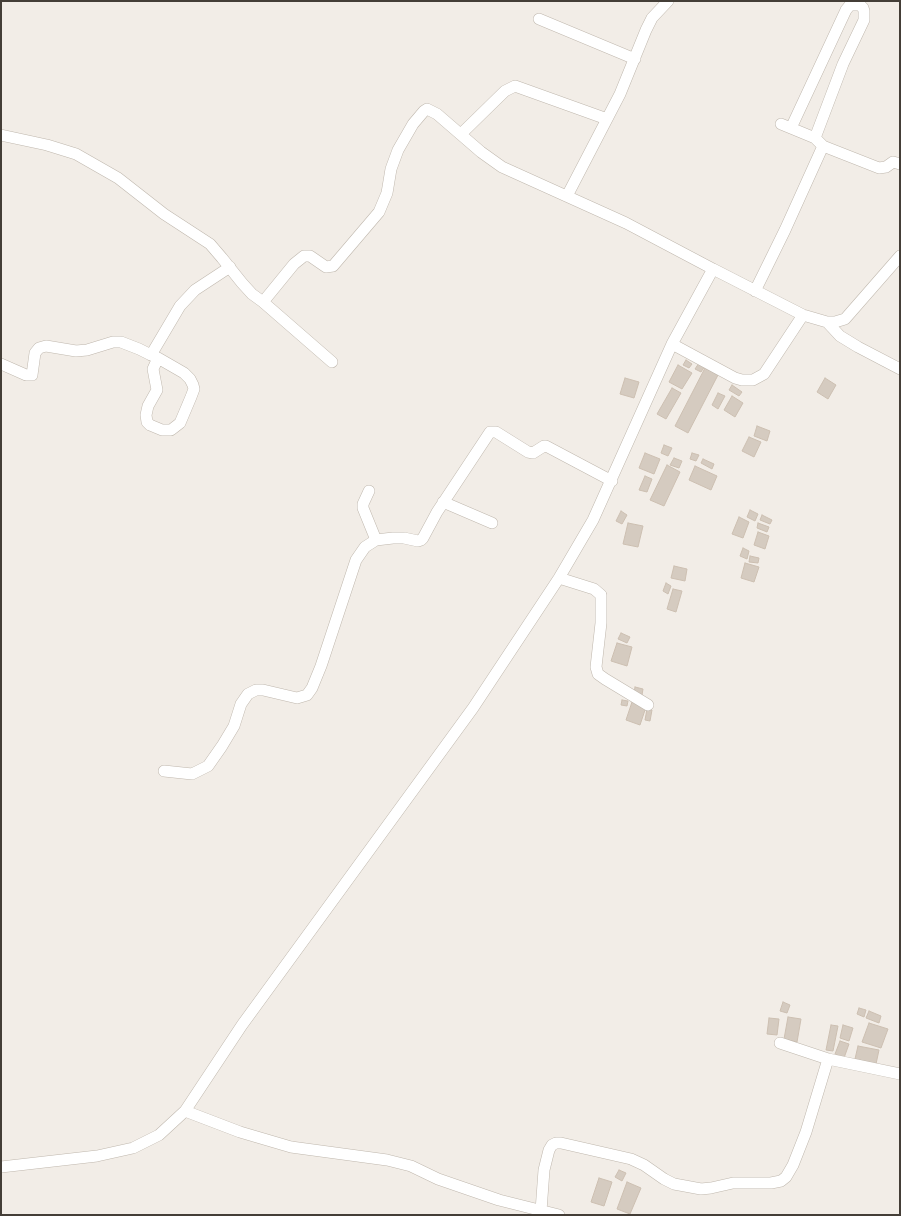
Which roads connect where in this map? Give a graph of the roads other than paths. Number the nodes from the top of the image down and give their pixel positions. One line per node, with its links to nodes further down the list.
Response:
1 (668, 1): 3 (street)
2 (539, 20): 3 (street)
3 (635, 59): 4 (street)
4 (607, 119): 5 (street); 10 (street)
5 (461, 134): 10 (street); 15 (street)
6 (1, 135): 12 (street)
7 (814, 138): 7 (street); 8 (street)
8 (823, 146): 9 (street); 14 (street)
9 (900, 164)
10 (566, 196): 13 (street)
11 (900, 256): 17 (street)
12 (230, 267): 15 (street); 19 (street)
13 (712, 269): 14 (street); 18 (street)
14 (755, 291): 16 (street)
15 (263, 302): 20 (street)
16 (803, 315): 17 (street); 18 (street)
17 (827, 322): 22 (street)
18 (672, 344): 23 (street)
19 (155, 356): 19 (street); 21 (street)
20 (332, 362)
21 (1, 364)
22 (900, 370)
23 (612, 481): 25 (street); 28 (street)
24 (369, 491): 27 (street)
25 (443, 502): 26 (street); 27 (street)
26 (492, 524)
27 (376, 540): 30 (street)
28 (559, 578): 29 (street); 34 (street)
29 (648, 705)
30 (164, 771)
31 (780, 1043): 32 (street)
32 (828, 1059): 33 (street); 36 (street)
33 (900, 1074)
34 (185, 1111): 35 (street); 36 (street)
35 (1, 1167)
36 (541, 1211): 37 (street)
37 (559, 1215)

